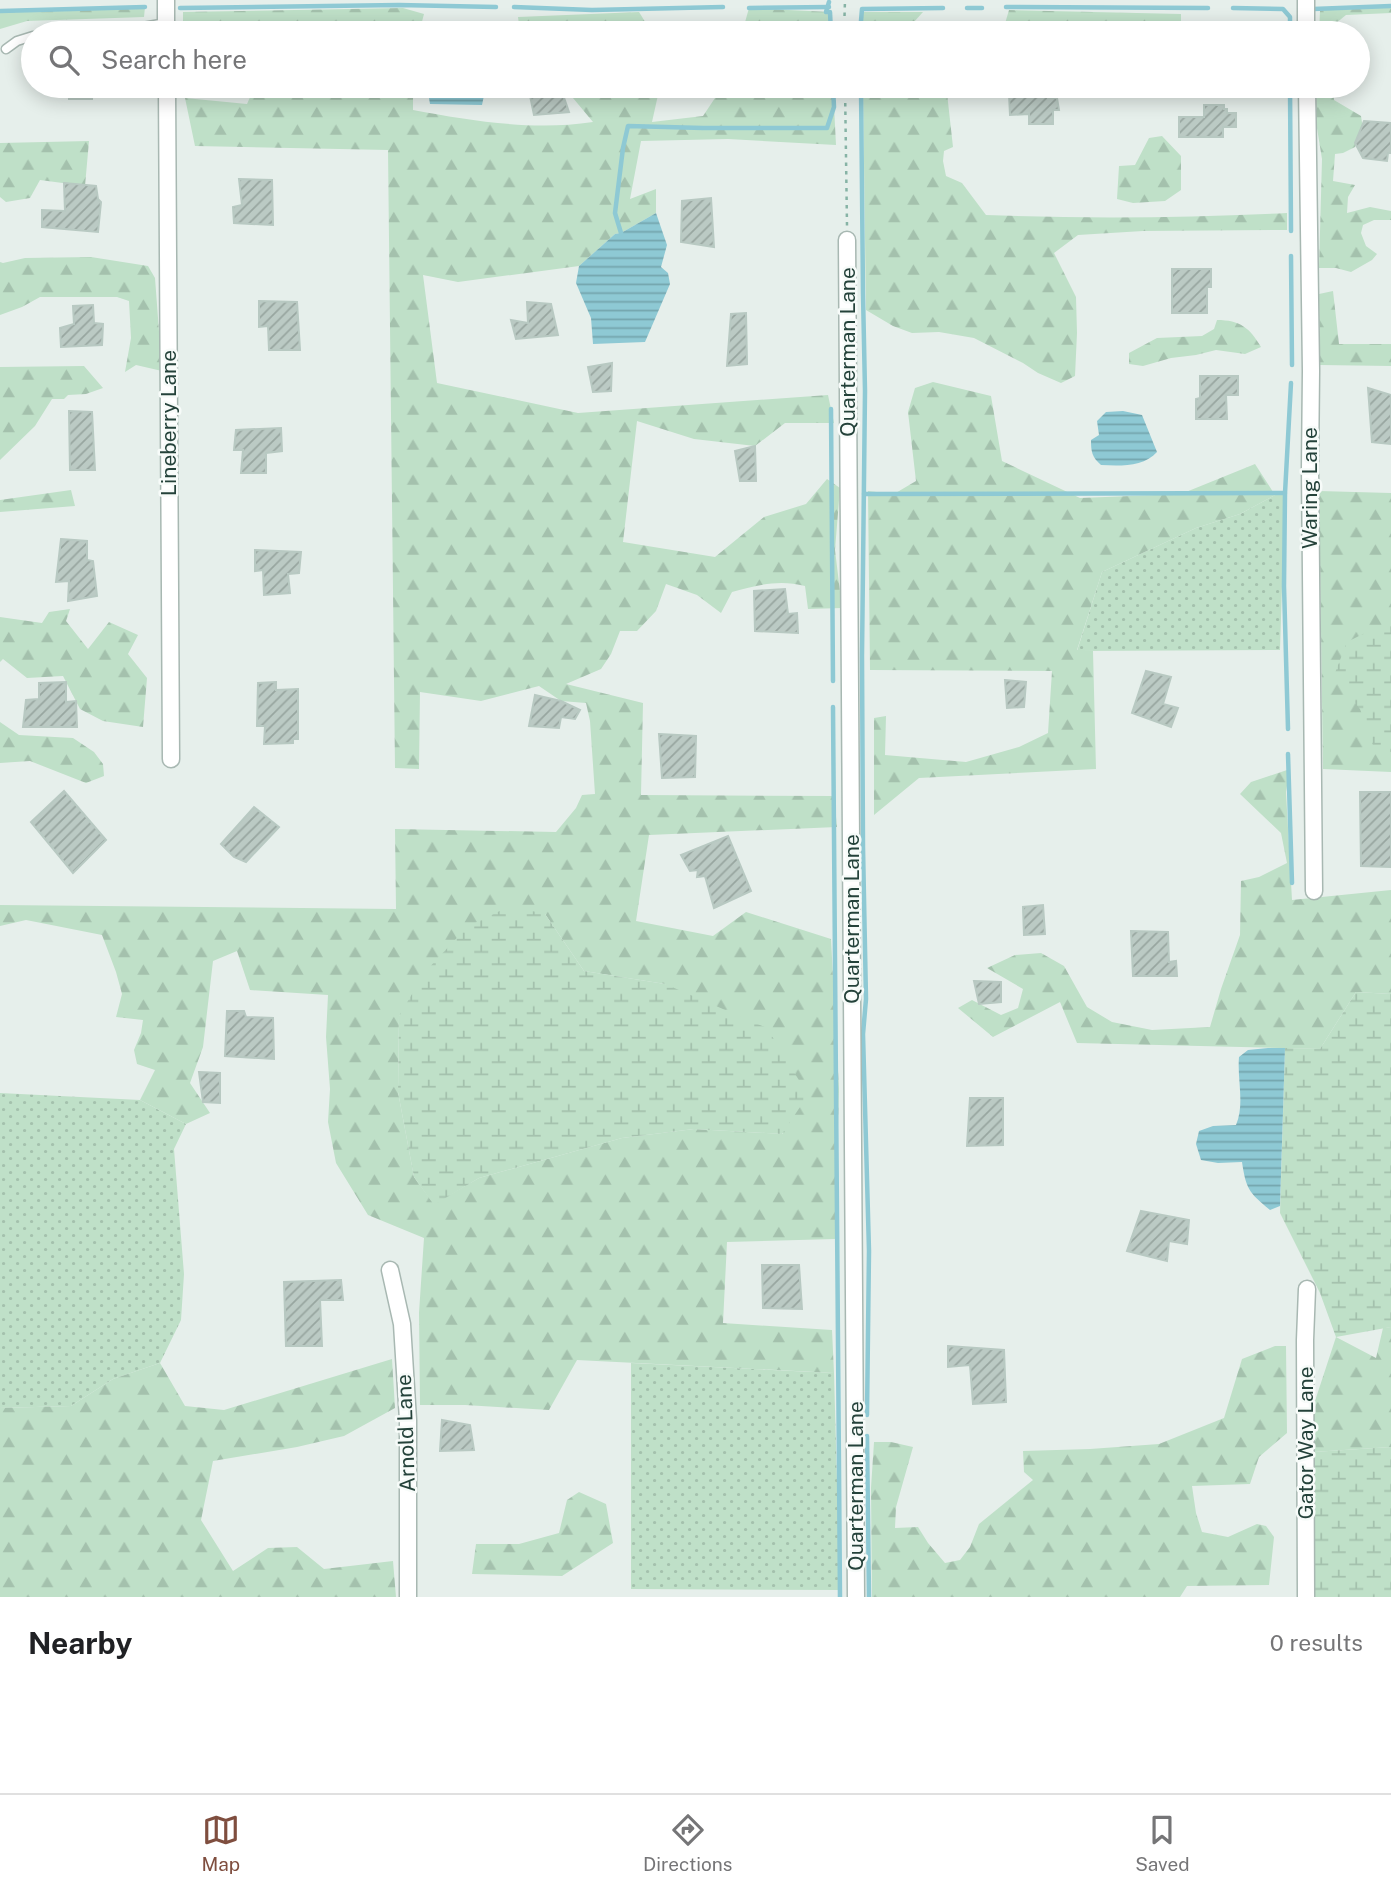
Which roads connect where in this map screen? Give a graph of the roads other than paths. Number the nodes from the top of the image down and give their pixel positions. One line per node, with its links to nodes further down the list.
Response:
1 (166, 0): 3 (street)
2 (1306, 0): 4 (street)
3 (166, 21)
4 (1306, 21)
5 (21, 40): 6 (lane)
6 (6, 49)
7 (167, 98): 10 (street, Lineberry Lane)
8 (1307, 98): 11 (street, Waring Lane)
9 (847, 240): 15 (street, Quarterman Lane)
10 (171, 759)
11 (1314, 891)
12 (390, 1270): 14 (street, Arnold Lane)
13 (1307, 1289): 16 (street, Gator Way Lane)
14 (408, 1597)
15 (856, 1597)
16 (1306, 1597)

